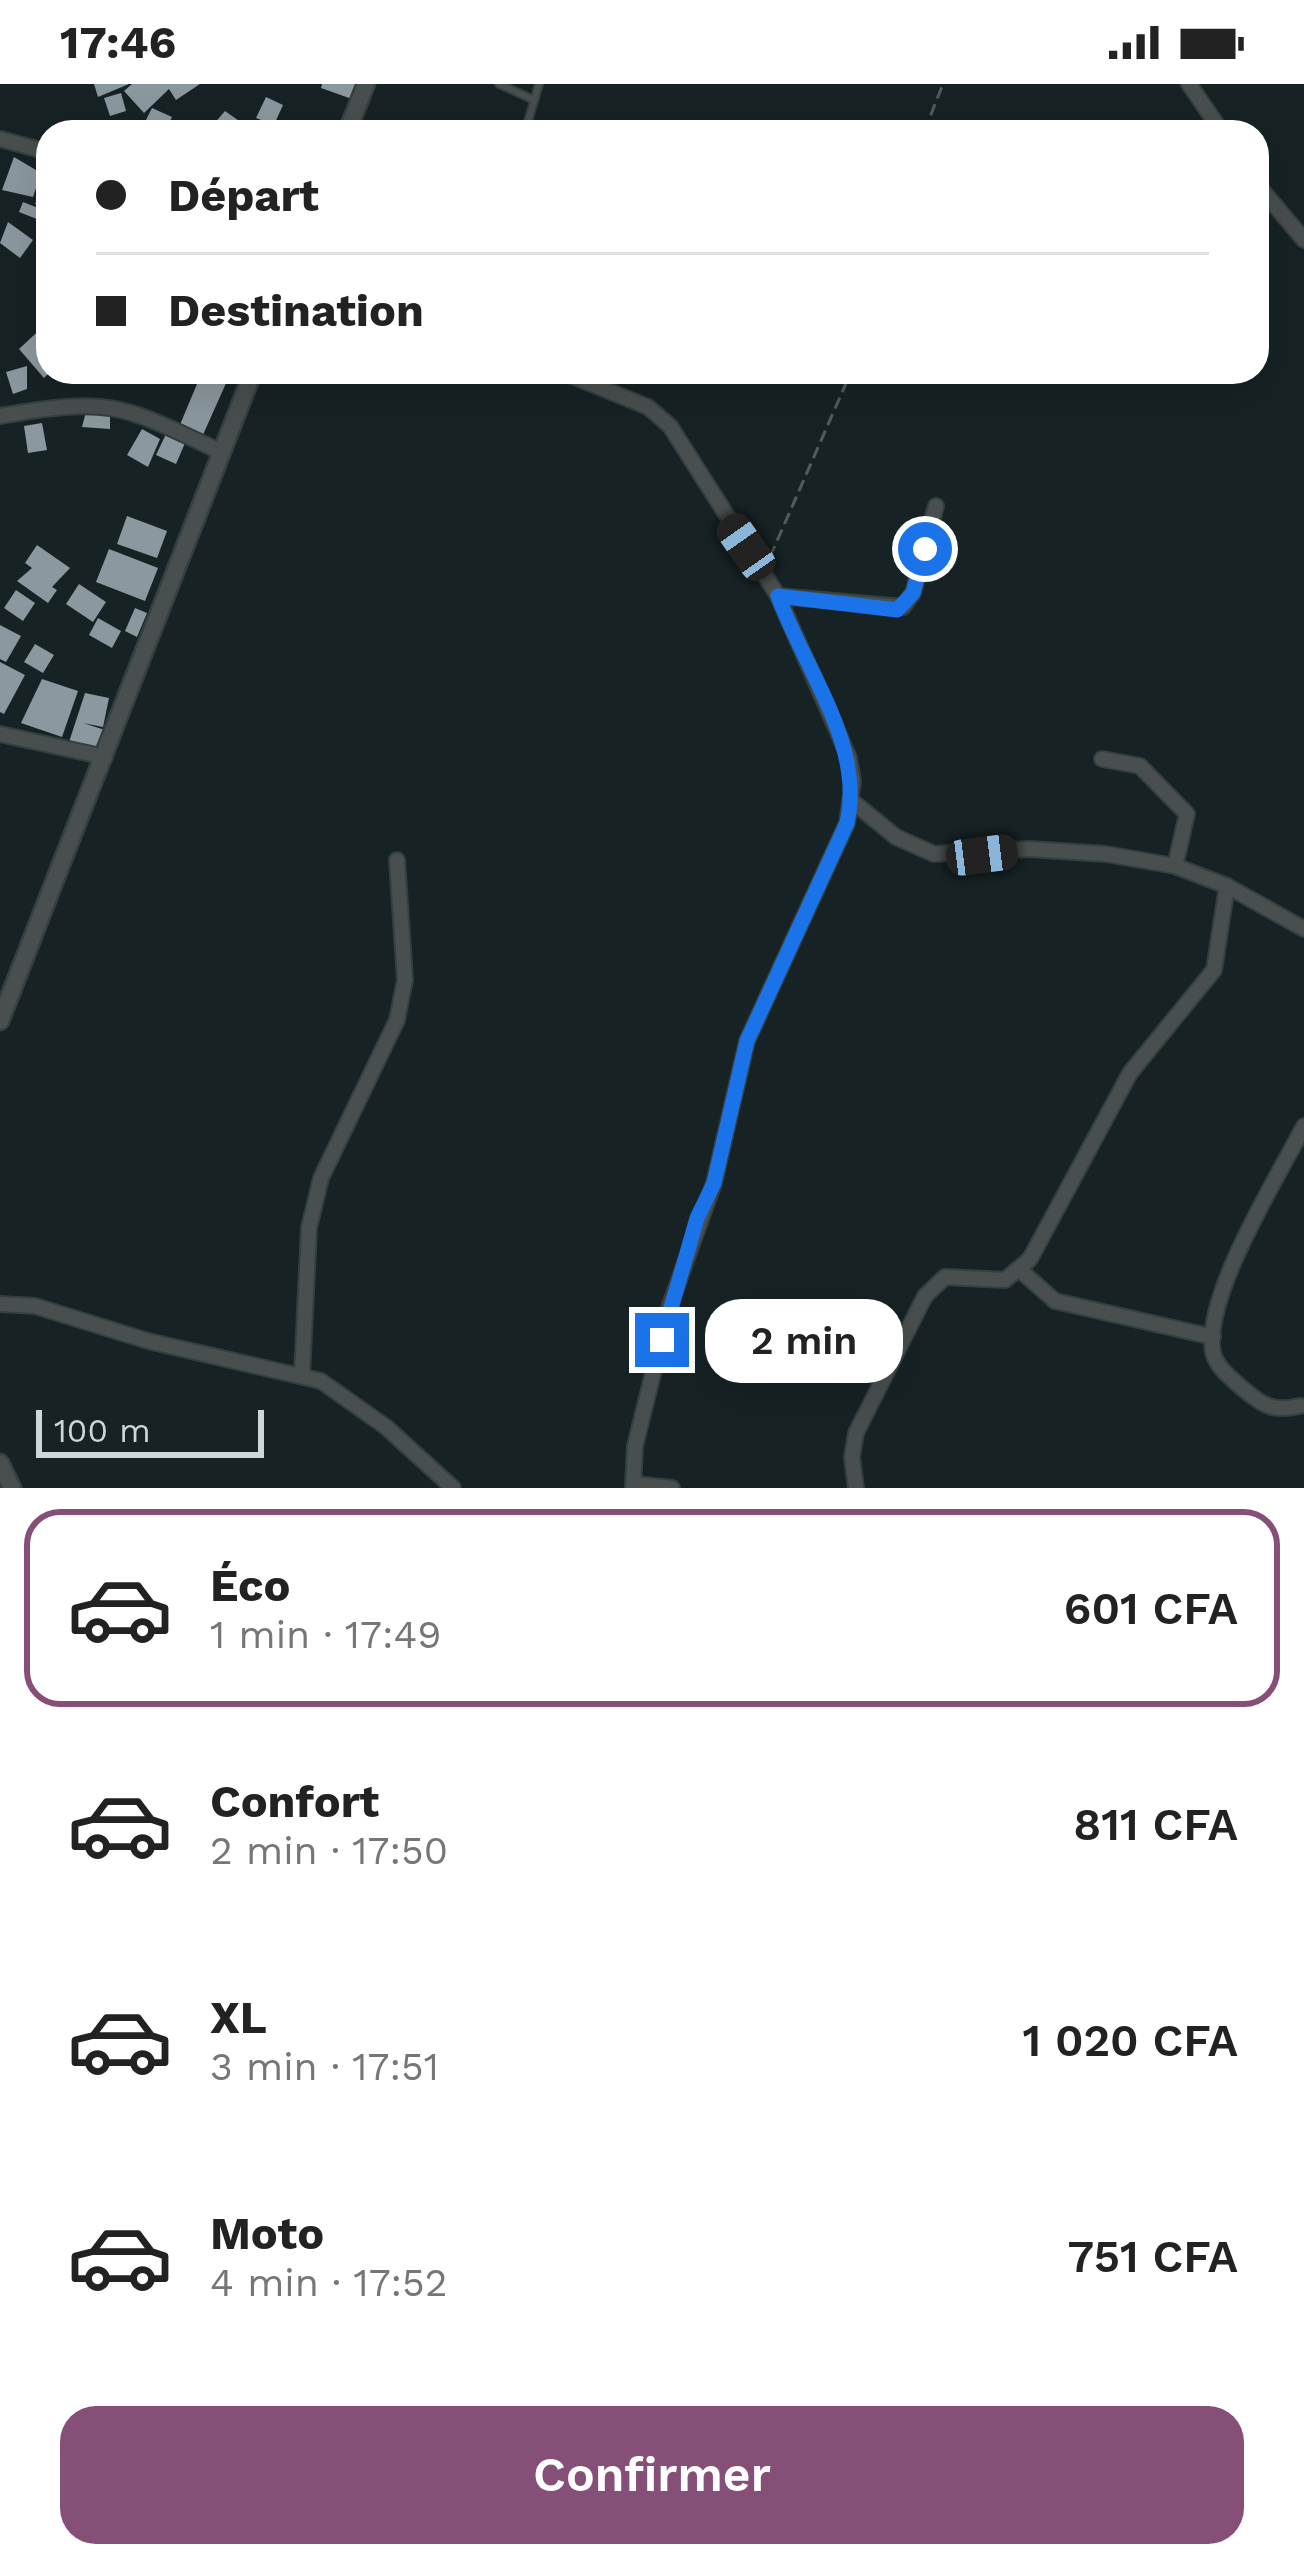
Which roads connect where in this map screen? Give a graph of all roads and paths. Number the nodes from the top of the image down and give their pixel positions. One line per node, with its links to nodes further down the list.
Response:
1 (366, 84): 8 (street)
2 (499, 84): 7 (lane)
3 (539, 84): 7 (lane)
4 (929, 84): 6 (path)
5 (1189, 84): 11 (street)
6 (942, 87): 10 (path)
7 (534, 100): 9 (lane)
8 (352, 120)
9 (528, 120)
10 (929, 120)
11 (1214, 120)
12 (0, 140): 13 (street)
13 (36, 149)
14 (1269, 202): 15 (street)
15 (1304, 240)
16 (248, 384): 20 (street)
17 (591, 384): 22 (street)
18 (845, 384): 22 (path)
19 (0, 416): 20 (street)
20 (221, 452): 25 (street)
21 (937, 506): 23 (street)
22 (763, 571): 23 (street)
23 (778, 596): 27 (street)
24 (0, 734): 25 (street)
25 (105, 757): 32 (street)
26 (1102, 759): 29 (street)
27 (852, 801): 29 (street); 41 (street)
28 (397, 860): 37 (street)
29 (1175, 866): 30 (street)
30 (1227, 886): 31 (street); 34 (street)
31 (1304, 929)
32 (1, 1016)
33 (1304, 1126): 36 (street)
34 (1021, 1271): 36 (street); 44 (street)
35 (0, 1304): 37 (street)
36 (1213, 1337): 38 (street)
37 (302, 1375): 40 (street)
38 (1300, 1406)
39 (0, 1462): 42 (street)
40 (449, 1486)
41 (634, 1486): 43 (street)
42 (12, 1488)
43 (672, 1488)
44 (856, 1488)

